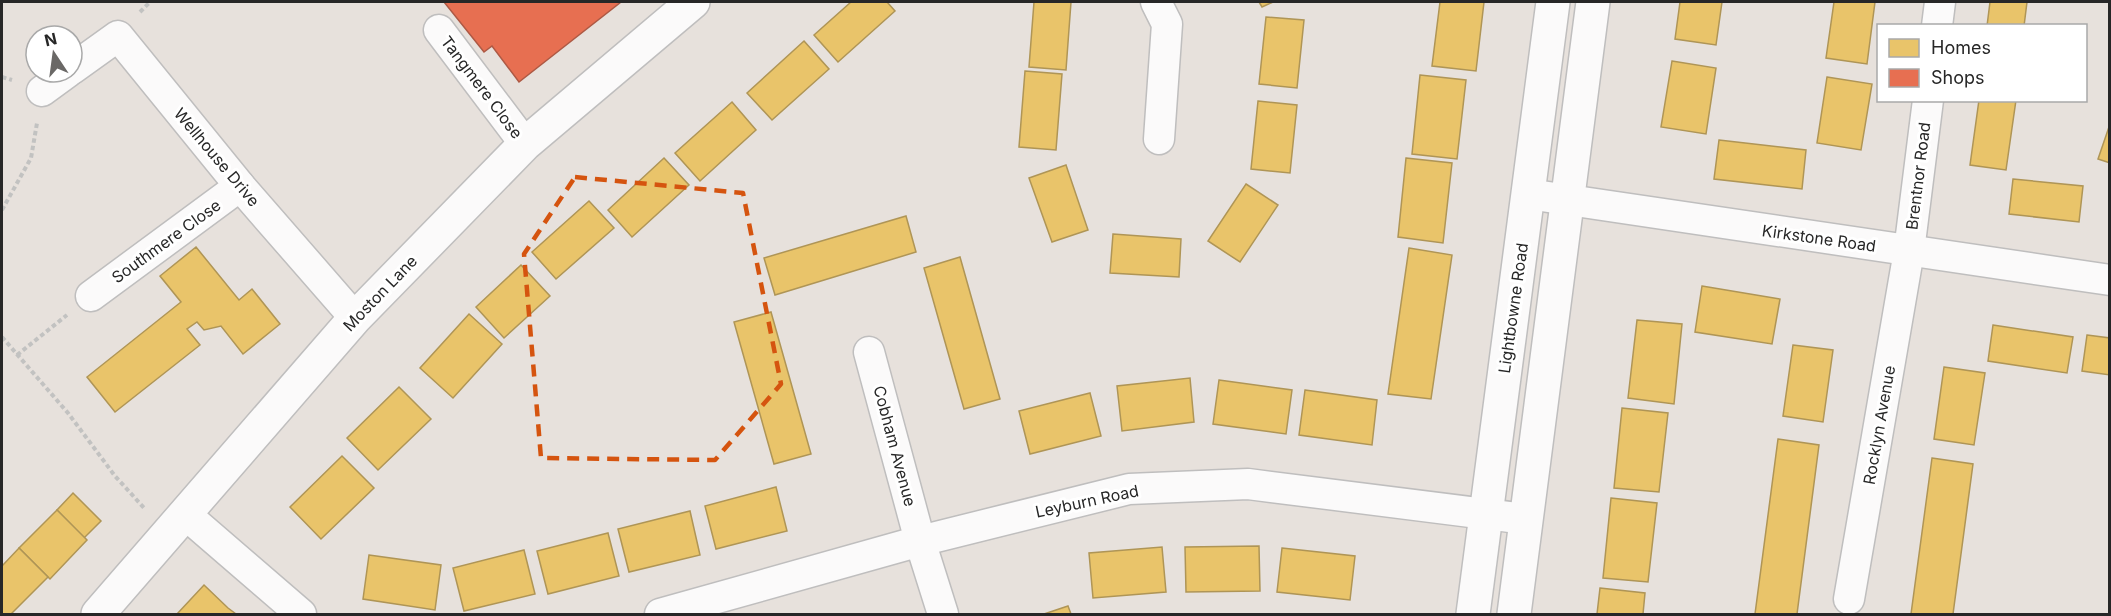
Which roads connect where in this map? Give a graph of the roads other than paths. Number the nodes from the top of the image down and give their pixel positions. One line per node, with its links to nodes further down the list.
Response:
1 (693, 2): 13 (main road, Moston Lane)
2 (1156, 2): 12 (street)
3 (1553, 2): 15 (main road, Lightbowne Road)
4 (1593, 2): 16 (main road)
5 (1940, 2): 6 (street)
6 (1937, 24)
7 (439, 30): 13 (street, Tangmere Close)
8 (84, 60): 14 (street, Wellhouse Drive)
9 (52, 84): 10 (street)
10 (42, 91)
11 (1928, 102): 17 (street, Brentnor Road)
12 (1159, 139)
13 (525, 144): 20 (main road, Moston Lane)
14 (240, 186): 19 (street, Southmere Close); 20 (street, Wellhouse Drive)
15 (1528, 194): 16 (street, Kirkstone Road); 22 (main road, Lightbowne Road)
16 (1568, 201): 17 (street, Kirkstone Road); 23 (main road)
17 (1909, 251): 18 (street, Kirkstone Road); 26 (street, Rocklyn Avenue)
18 (2109, 280)
19 (91, 296)
20 (355, 318): 24 (main road, Moston Lane)
21 (869, 351): 25 (street, Cobham Avenue)
22 (1486, 514): 23 (street, Leyburn Road); 25 (street, Leyburn Road); 31 (main road, Lightbowne Road)
23 (1526, 519): 32 (main road)
24 (177, 524): 27 (main road, Moston Lane); 28 (street)
25 (920, 541): 29 (street, Leyburn Road); 30 (street, Cobham Avenue)
26 (1849, 599)
27 (98, 615)
28 (301, 615)
29 (660, 615)
30 (943, 615)
31 (1473, 615)
32 (1514, 615)

